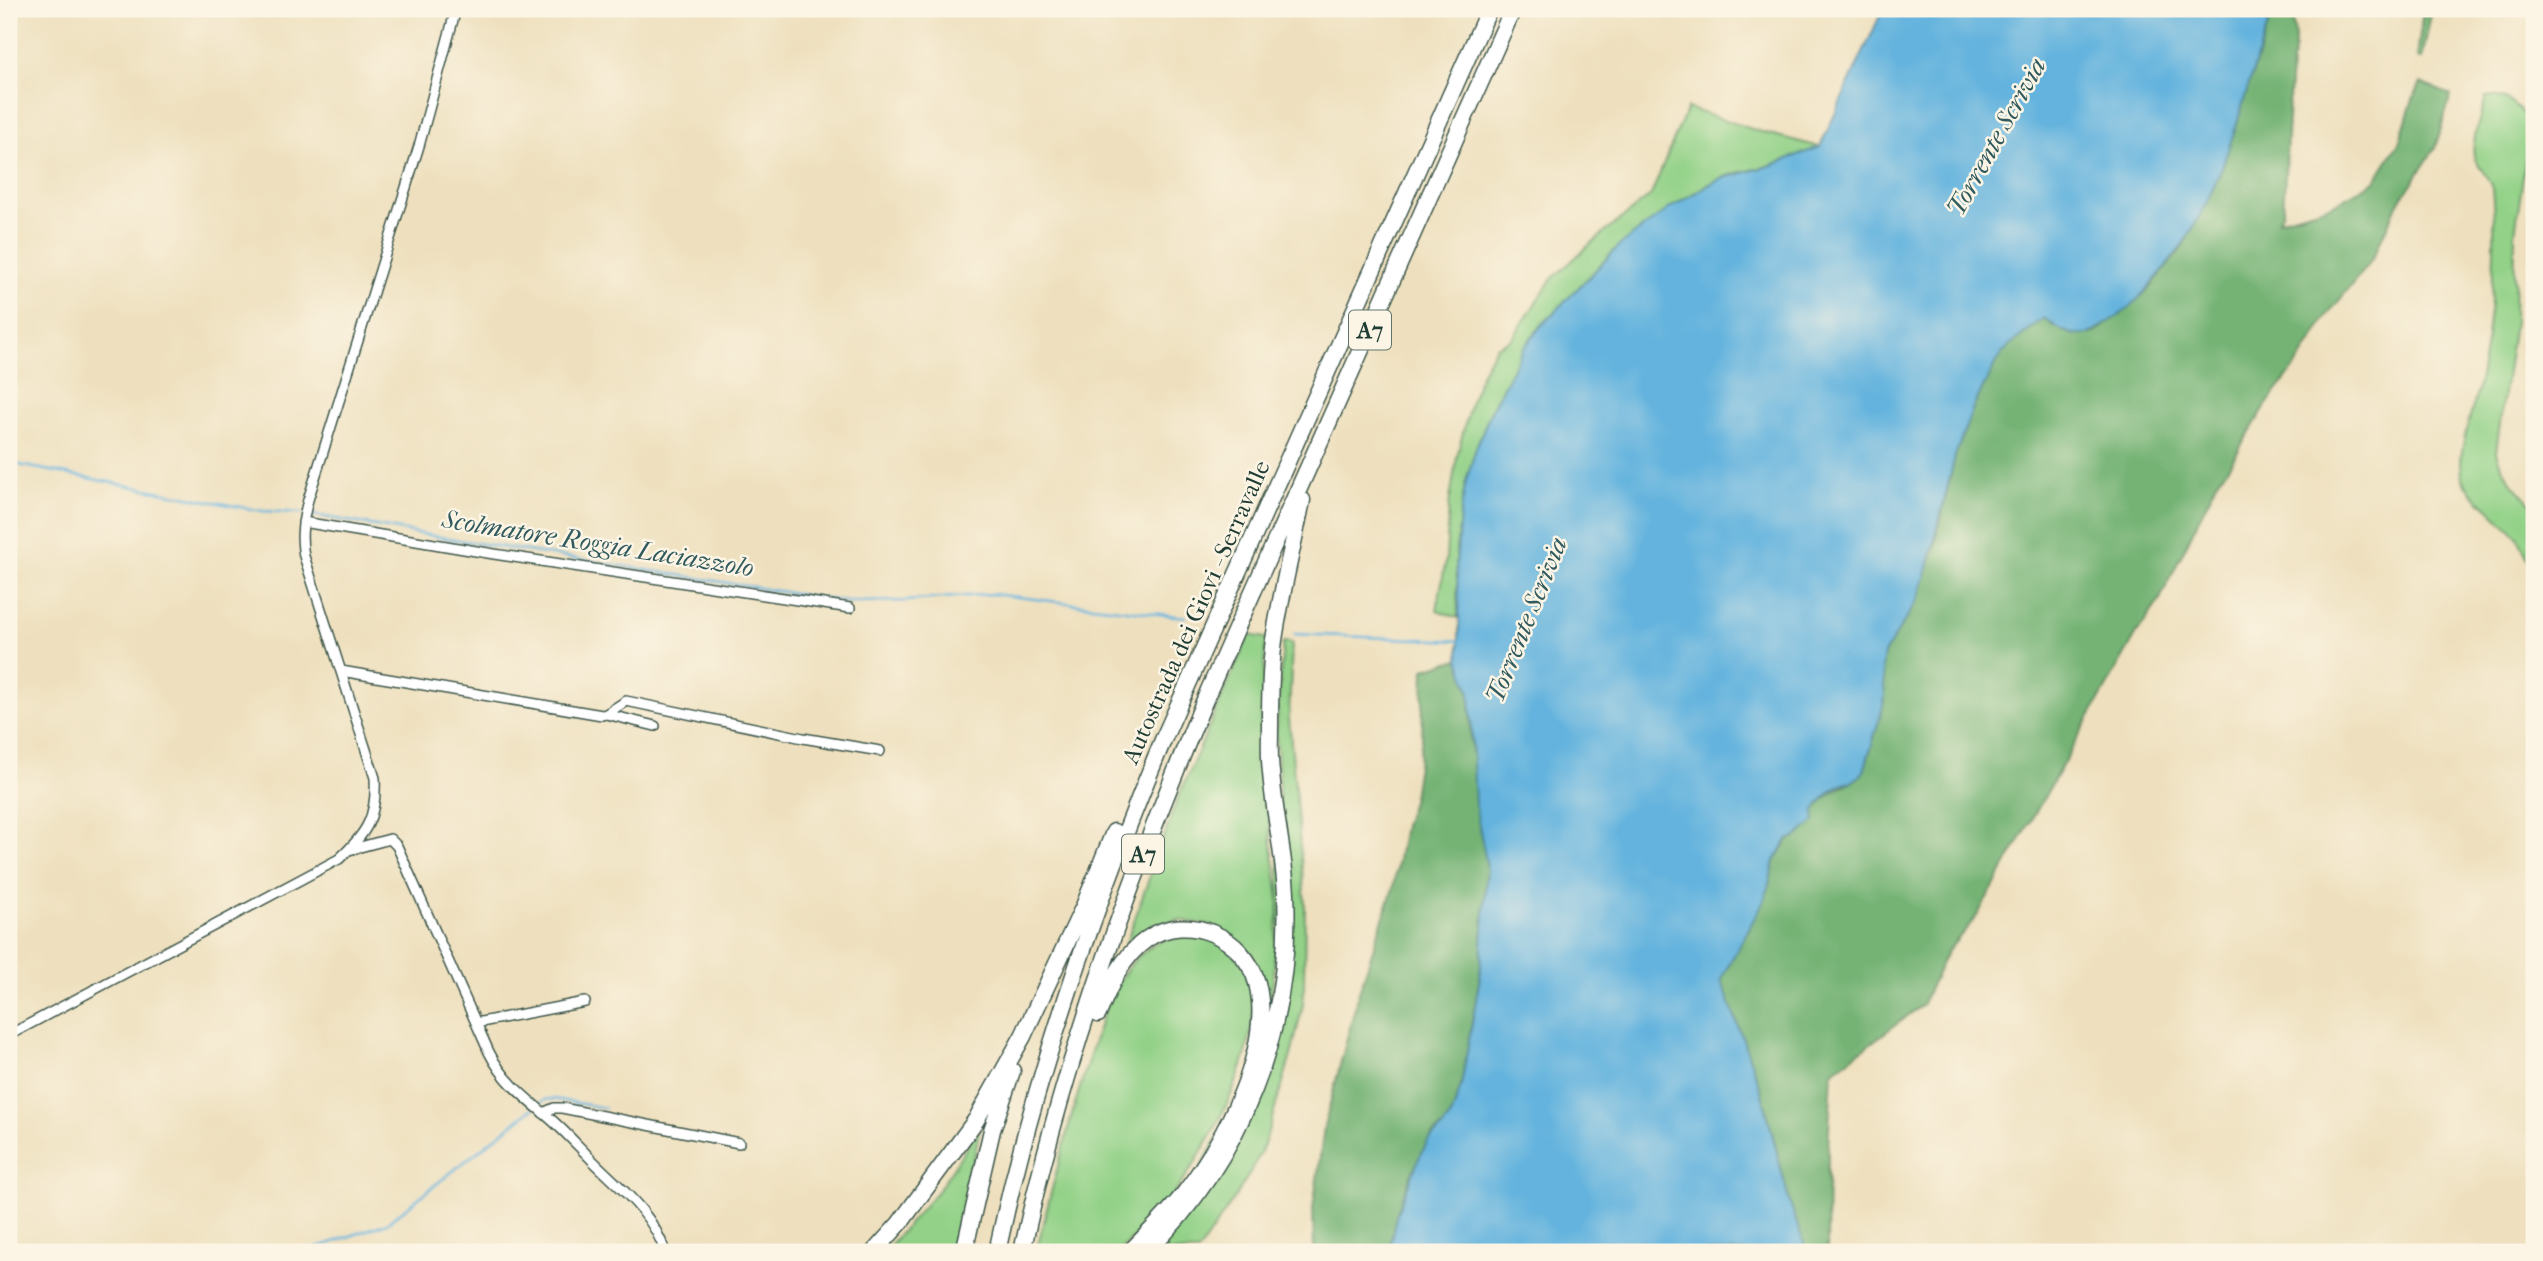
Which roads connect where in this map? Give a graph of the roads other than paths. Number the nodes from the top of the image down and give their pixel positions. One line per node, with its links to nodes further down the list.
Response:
1 (456, 9): 5 (street)
2 (1489, 9): 10 (highway, Autostrada dei Giovi - Serravalle / A7)
3 (1513, 9): 4 (highway, Autostrada dei Giovi - Serravalle / A7)
4 (1307, 471): 18 (highway, Autostrada dei Giovi - Serravalle / A7); 26 (highway)
5 (304, 516): 6 (street); 7 (street)
6 (850, 608)
7 (341, 671): 8 (street); 12 (street)
8 (606, 714): 9 (street); 11 (street)
9 (655, 726)
10 (1163, 740): 16 (highway); 23 (highway, Autostrada dei Giovi - Serravalle / A7)
11 (880, 751)
12 (347, 851): 14 (street); 15 (street)
13 (585, 1002): 14 (street)
14 (476, 1023): 17 (street)
15 (9, 1035)
16 (1024, 1036): 21 (highway); 22 (highway)
17 (543, 1113): 19 (street); 20 (street)
18 (1058, 1113): 24 (highway, Autostrada dei Giovi - Serravalle / A7); 25 (highway)
19 (739, 1143)
20 (665, 1252)
21 (874, 1252)
22 (964, 1252)
23 (997, 1252)
24 (1022, 1252)
25 (1130, 1252)
26 (1146, 1252)

